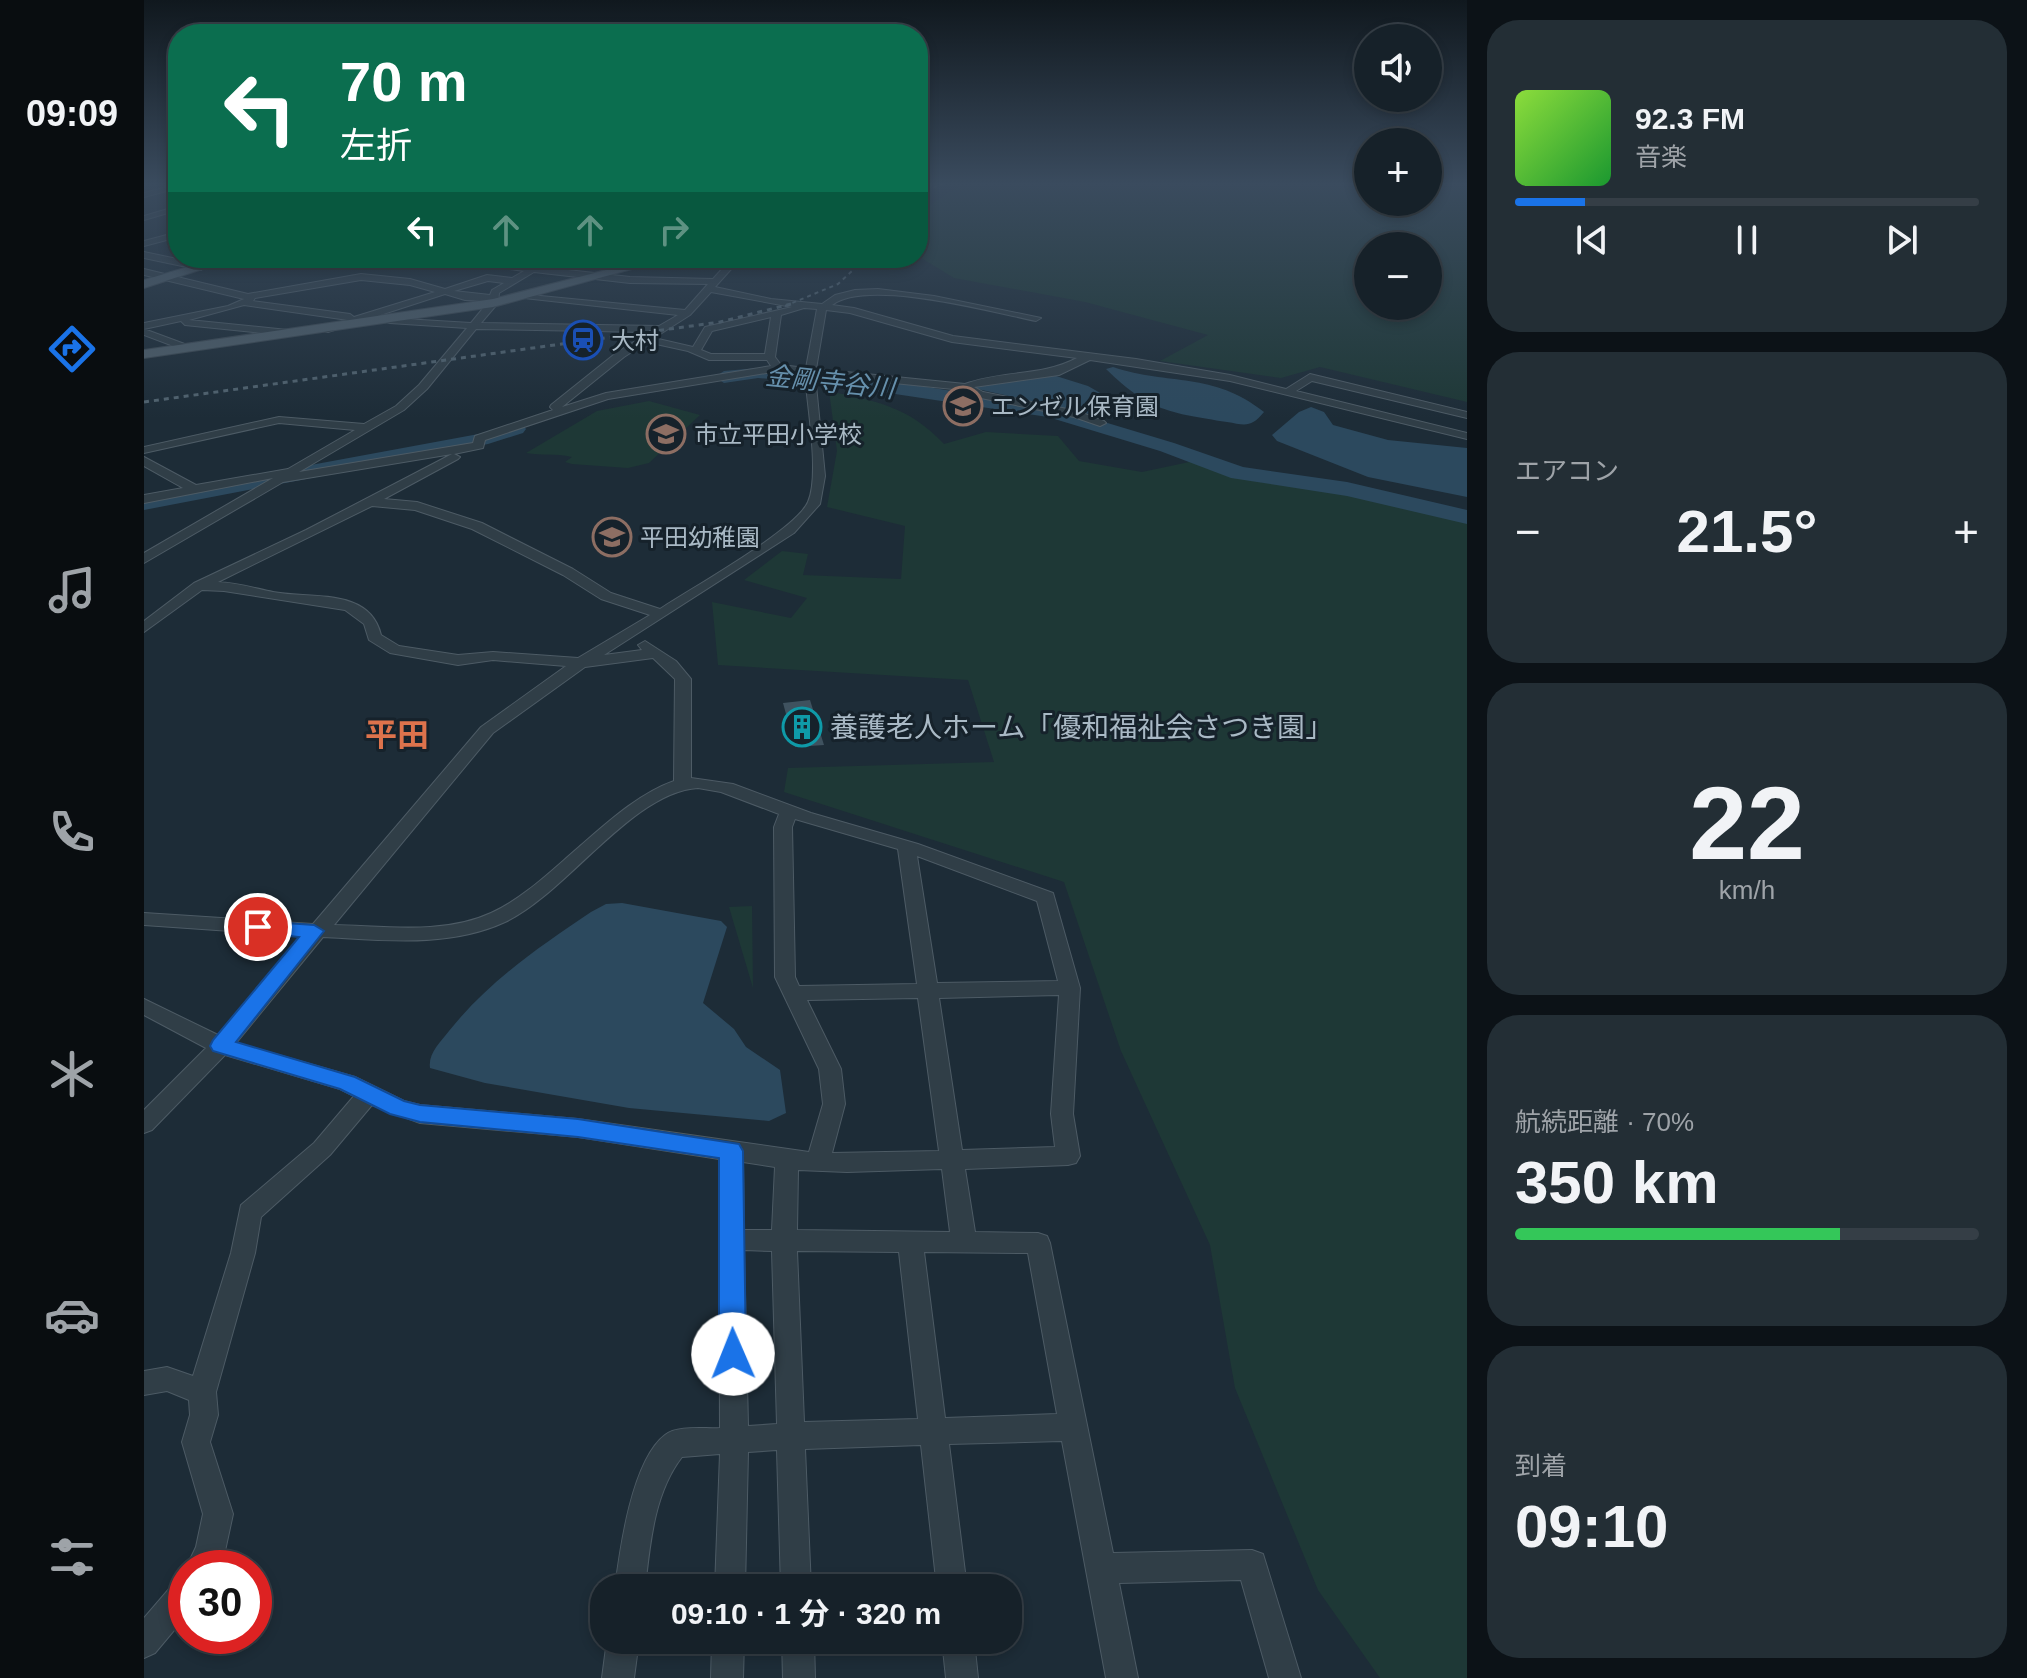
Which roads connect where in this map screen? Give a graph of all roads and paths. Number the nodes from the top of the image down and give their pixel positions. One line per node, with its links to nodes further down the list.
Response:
1 (198, 268): 10 (main road)
2 (501, 268): 11 (street)
3 (513, 268): 7 (street)
4 (537, 268): 7 (street)
5 (630, 268): 9 (main road)
6 (728, 268): 14 (street)
7 (534, 270): 9 (street); 12 (street)
8 (144, 272): 10 (street)
9 (602, 276): 14 (street); 17 (main road)
10 (164, 278): 13 (main road); 18 (street)
11 (487, 278): 12 (street); 16 (street)
12 (513, 281): 19 (street)
13 (144, 284)
14 (714, 285): 20 (street); 23 (street)
15 (304, 286): 16 (street); 18 (street); 22 (street)
16 (444, 290): 19 (street); 25 (street)
17 (520, 297): 19 (main road); 23 (street)
18 (247, 300): 22 (street); 27 (street)
19 (492, 301): 28 (main road); 30 (street)
20 (805, 305): 21 (street); 24 (street)
21 (825, 306): 26 (street); 40 (street); 42 (street)
22 (282, 310): 25 (street)
23 (687, 313): 32 (street)
24 (776, 315): 37 (street); 39 (street)
25 (356, 317): 28 (street); 31 (street)
26 (1036, 318)
27 (178, 321): 29 (street); 34 (street)
28 (384, 321): 30 (street); 31 (main road)
29 (144, 326)
30 (472, 326): 32 (street); 50 (street)
31 (328, 329): 34 (main road)
32 (659, 329): 35 (street)
33 (144, 332): 36 (street)
34 (294, 333): 36 (main road)
35 (647, 339): 37 (street); 44 (street)
36 (187, 348): 38 (main road)
37 (695, 352): 39 (street)
38 (144, 354)
39 (770, 357): 41 (street)
40 (1088, 357): 43 (street); 45 (street)
41 (778, 368): 42 (street); 46 (street)
42 (811, 370): 43 (street); 62 (street)
43 (966, 387): 49 (street)
44 (575, 391): 46 (street); 48 (street)
45 (1288, 392): 47 (street); 51 (street)
46 (606, 396): 48 (street)
47 (1467, 415)
48 (543, 416): 52 (street)
49 (1100, 423)
50 (369, 428): 53 (street); 55 (street)
51 (1465, 434)
52 (479, 446): 56 (street); 59 (street)
53 (144, 450)
54 (144, 461): 57 (street)
55 (296, 470): 56 (street); 57 (street)
56 (281, 479): 60 (street)
57 (194, 489): 58 (street)
58 (144, 499)
59 (372, 502): 61 (street); 62 (street)
60 (144, 559)
61 (199, 586): 63 (street); 66 (street)
62 (662, 614): 64 (street)
63 (144, 628)
64 (631, 632): 65 (street); 66 (street)
65 (653, 653): 66 (street); 67 (street)
66 (581, 663): 71 (street)
67 (683, 784): 68 (street); 71 (street)
68 (789, 812): 69 (street); 74 (street)
69 (907, 847): 72 (street); 73 (street)
70 (144, 919): 71 (street)
71 (314, 931): 76 (street)
72 (1070, 988): 73 (street); 81 (street)
73 (926, 990): 74 (street); 81 (street)
74 (792, 993): 82 (street)
75 (144, 1006): 76 (street)
76 (221, 1046): 77 (street); 78 (street)
77 (369, 1093): 79 (street); 88 (street)
78 (144, 1124)
79 (731, 1151): 80 (street); 83 (street)
80 (787, 1160): 82 (street); 84 (street)
81 (951, 1160): 82 (street); 86 (street)
82 (818, 1161)
83 (732, 1240): 84 (street); 92 (street)
84 (784, 1240): 85 (street); 91 (street)
85 (910, 1242): 86 (street); 90 (street)
86 (964, 1242): 89 (street)
87 (144, 1383): 88 (street)
88 (202, 1392): 93 (street)
89 (1075, 1427): 90 (street); 94 (street)
90 (933, 1432): 91 (street); 98 (street)
91 (791, 1436): 92 (street); 97 (street)
92 (734, 1440): 95 (street); 96 (street)
93 (210, 1550)
94 (1103, 1568): 109 (street); 110 (street)
95 (632, 1574)
96 (730, 1574)
97 (796, 1574)
98 (950, 1574)
99 (168, 1614): 100 (street)
100 (144, 1642)
101 (621, 1654): 105 (street)
102 (728, 1654): 106 (street)
103 (798, 1654): 107 (street)
104 (959, 1654): 108 (street)
105 (618, 1678)
106 (727, 1678)
107 (799, 1678)
108 (962, 1678)
109 (1122, 1678)
110 (1285, 1678)

